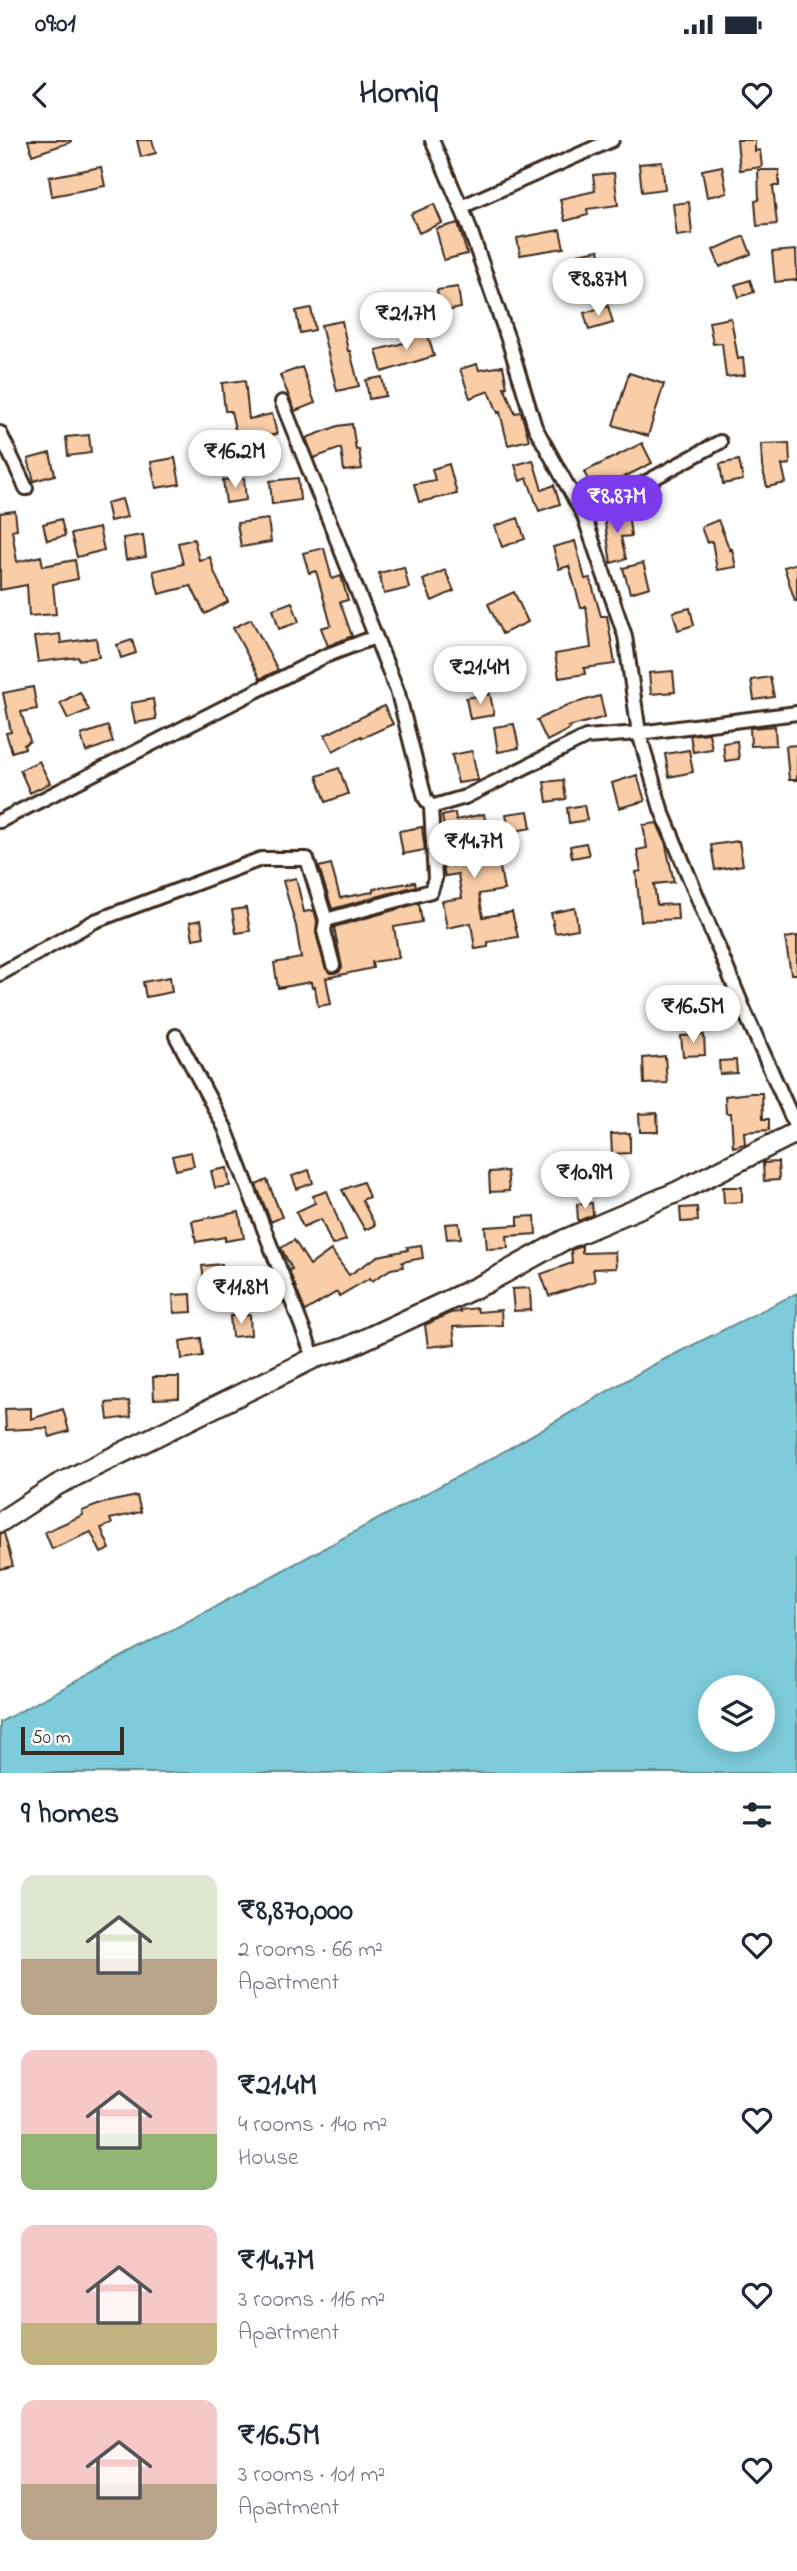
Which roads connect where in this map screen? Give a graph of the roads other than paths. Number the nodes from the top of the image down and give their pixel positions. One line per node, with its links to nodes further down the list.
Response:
1 (432, 140): 3 (street)
2 (612, 140): 3 (street)
3 (461, 207): 8 (street)
4 (282, 402): 9 (street)
5 (0, 433): 7 (street)
6 (720, 442): 8 (street)
7 (26, 488)
8 (584, 516): 11 (street)
9 (375, 637): 12 (street); 13 (street)
10 (797, 713): 11 (street)
11 (639, 733): 12 (street); 18 (street)
12 (431, 807): 14 (street)
13 (0, 821)
14 (326, 920): 15 (street); 16 (street)
15 (333, 965)
16 (0, 974)
17 (176, 1036): 19 (street)
18 (797, 1131): 19 (main road)
19 (314, 1358): 20 (main road)
20 (0, 1522)

